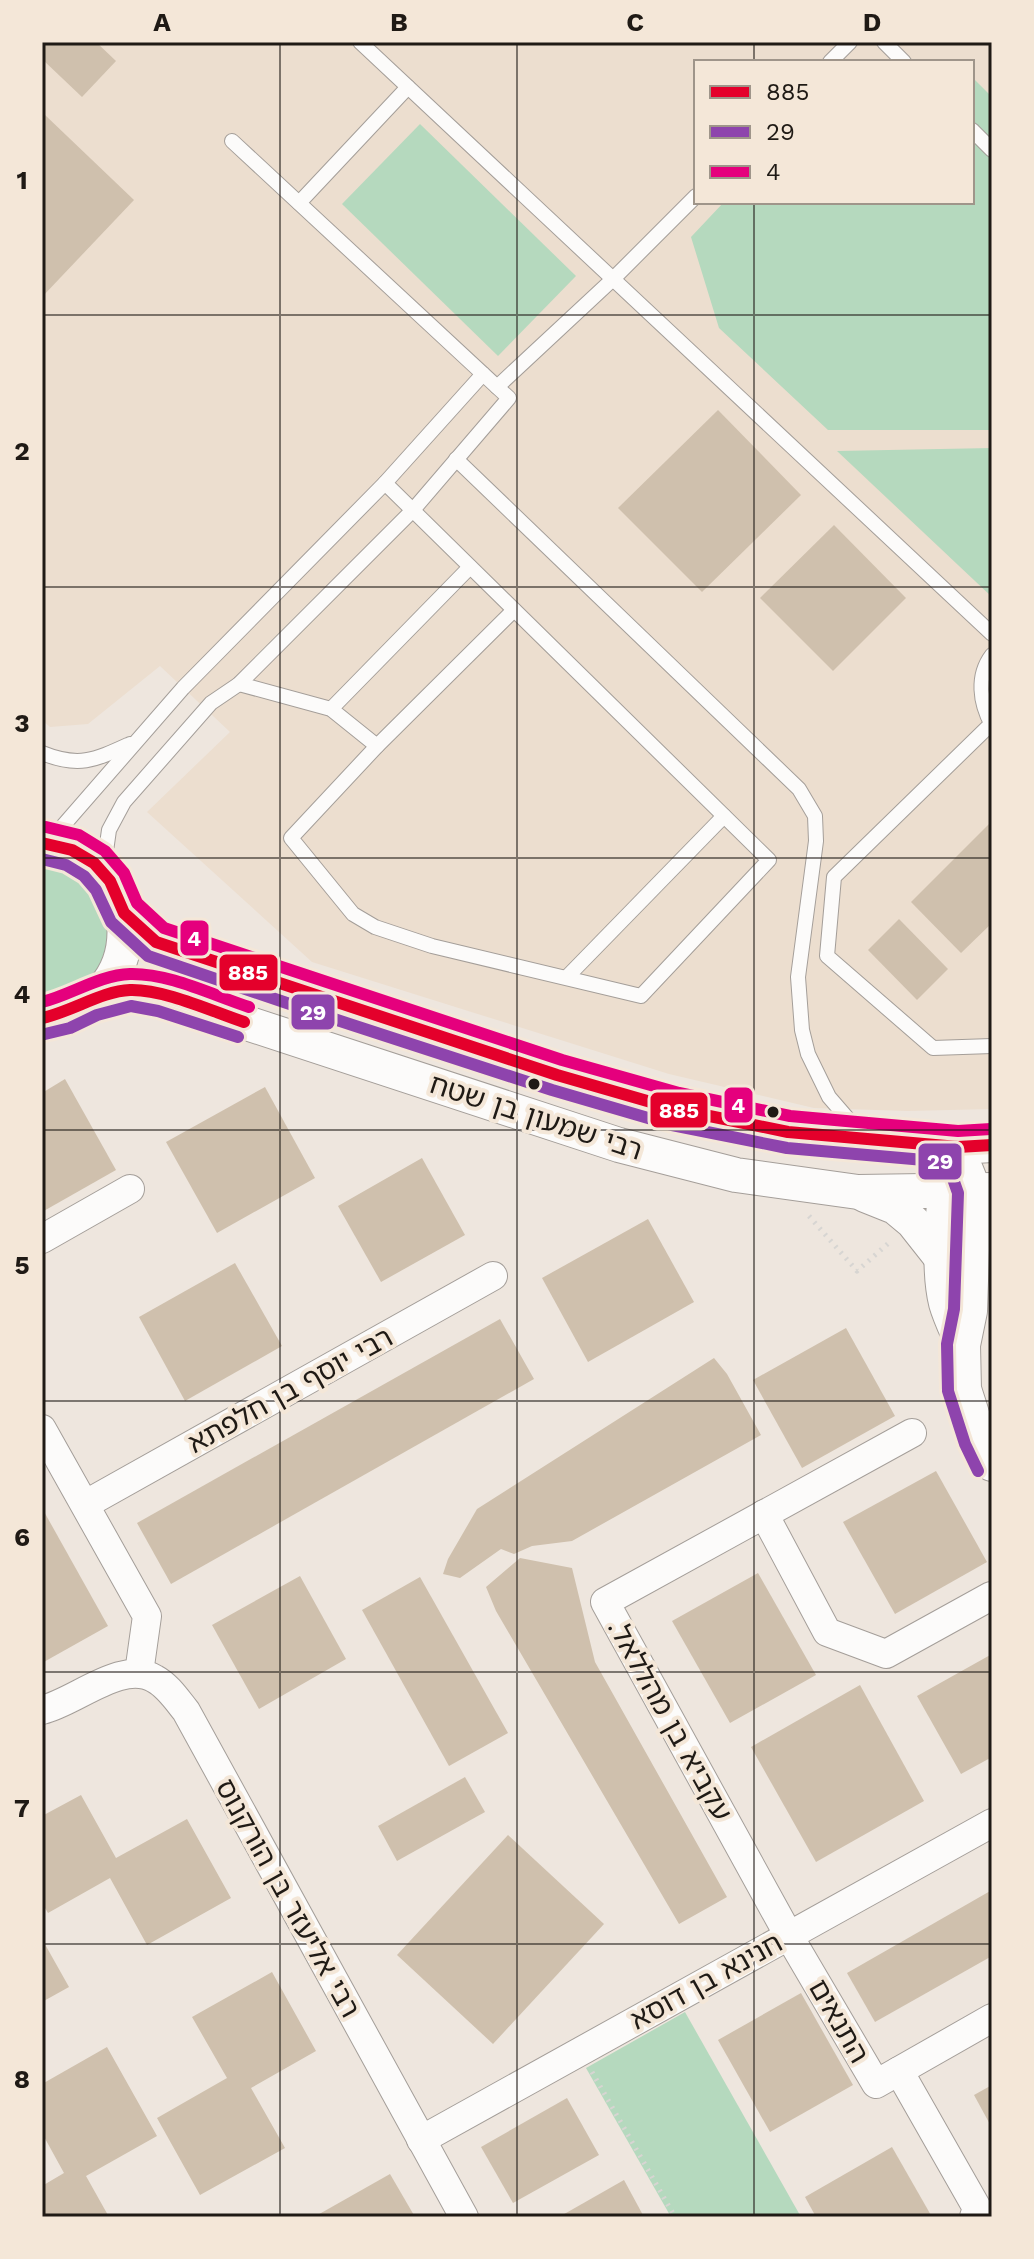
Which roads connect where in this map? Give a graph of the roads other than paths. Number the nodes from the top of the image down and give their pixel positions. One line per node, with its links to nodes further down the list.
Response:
1 (360, 42): 6 (lane)
2 (850, 42): 4 (lane)
3 (884, 42): 5 (lane)
4 (832, 60)
5 (902, 60)
6 (408, 87): 11 (lane); 12 (lane)
7 (974, 132): 9 (lane)
8 (232, 141): 11 (lane)
9 (992, 150)
10 (694, 198): 12 (lane)
11 (299, 203): 13 (lane)
12 (613, 279): 14 (lane); 20 (lane)
13 (483, 374): 14 (lane); 16 (lane)
14 (497, 387): 15 (lane)
15 (456, 459): 17 (lane); 36 (lane)
16 (385, 483): 17 (lane); 25 (lane)
17 (413, 510): 18 (lane); 22 (lane)
18 (470, 567): 19 (lane); 23 (lane)
19 (514, 610): 26 (lane); 28 (lane)
20 (992, 634)
21 (992, 655): 24 (lane)
22 (239, 684): 23 (lane); 30 (lane)
23 (331, 709): 26 (lane)
24 (991, 725): 35 (lane)
25 (134, 742): 27 (lane); 29 (lane)
26 (377, 746): 32 (lane)
27 (42, 753)
28 (724, 816): 32 (lane); 32 (lane)
29 (43, 843): 30 (street)
30 (103, 872): 31 (street)
31 (124, 913): 33 (street); 36 (street)
32 (567, 977)
33 (91, 1000): 34 (street, רבי שמעון בן שטח); 41 (street, רבי שמעון בן שטח)
34 (42, 1018)
35 (992, 1046)
36 (864, 1138): 38 (street)
37 (992, 1145): 38 (street)
38 (958, 1147): 40 (street)
39 (130, 1189): 43 (street)
40 (970, 1191): 41 (street, רבי שמעון בן שטח); 44 (street)
41 (858, 1192): 44 (street)
42 (992, 1232): 44 (street)
43 (42, 1239)
44 (956, 1264): 48 (street)
45 (493, 1276): 49 (street, רבי יוסף בן חלפתא)
46 (42, 1429): 49 (street)
47 (912, 1433): 50 (street, .עקביא בן מהללאל)
48 (992, 1464)
49 (86, 1504): 52 (street)
50 (764, 1514): 51 (street); 55 (street, .עקביא בן מהללאל)
51 (991, 1596)
52 (139, 1673): 53 (street); 58 (street, רבי אליעזר בן הורקנוס)
53 (42, 1710)
54 (992, 1823): 55 (street, חנינא בן דוסא)
55 (789, 1936): 57 (street, התנאים); 58 (street, חנינא בן דוסא)
56 (992, 2018): 57 (street, התנאים)
57 (899, 2071): 60 (street, התנאים)
58 (421, 2140): 59 (street, רבי אליעזר בן הורקנוס)
59 (464, 2217)
60 (974, 2217)

